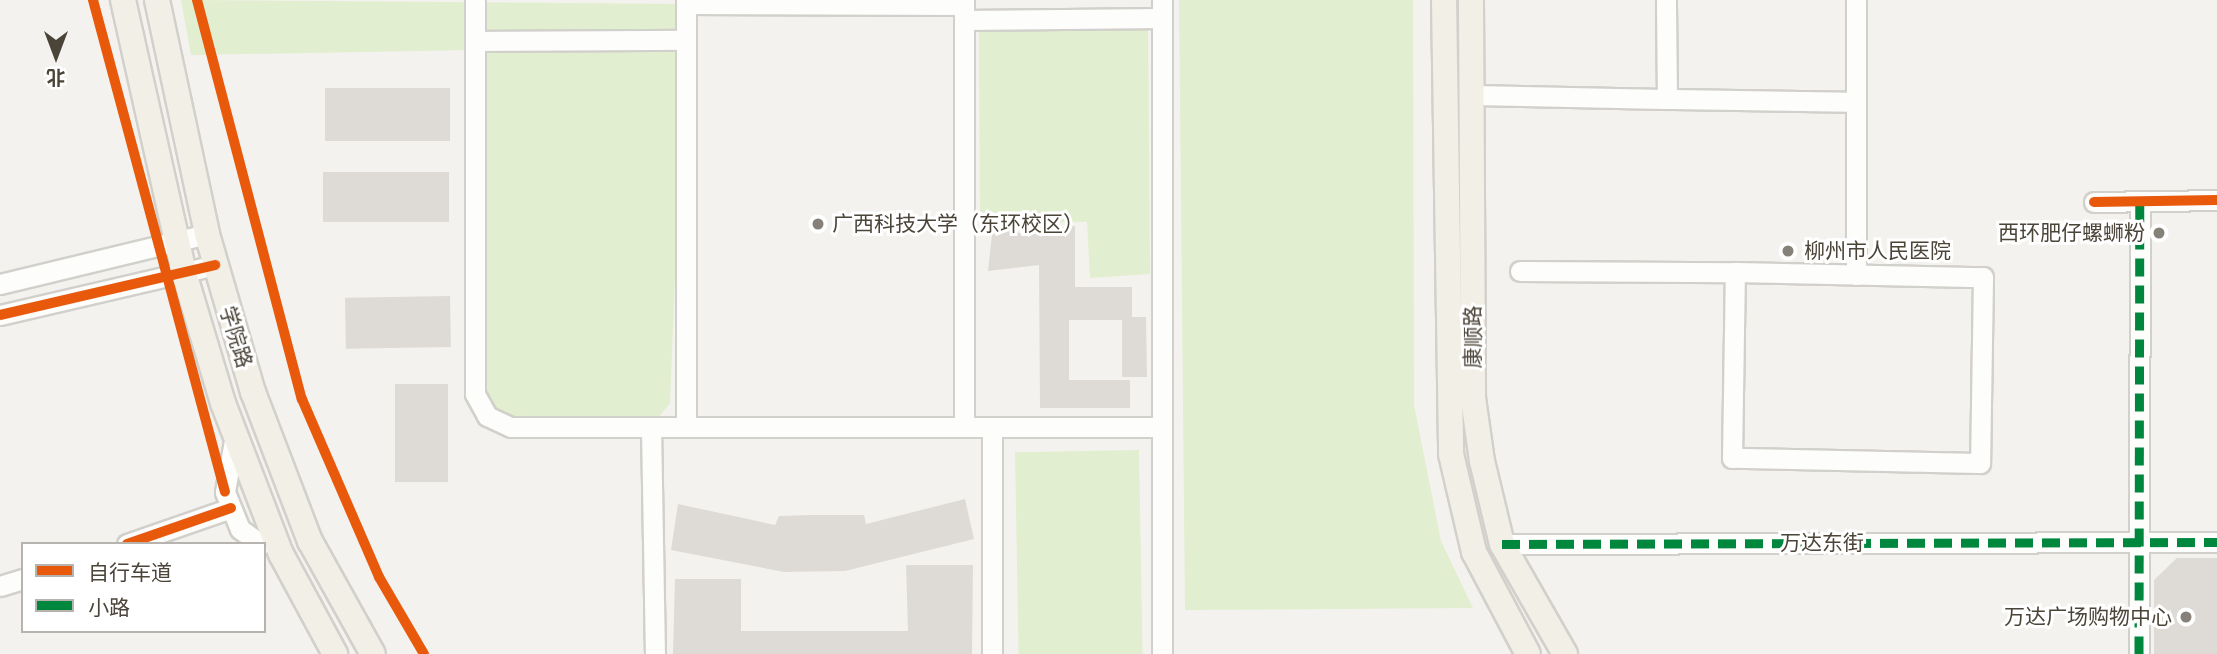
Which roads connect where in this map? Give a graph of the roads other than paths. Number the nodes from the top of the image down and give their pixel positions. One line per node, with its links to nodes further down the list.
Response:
1 (123, 0): 20 (main road, 学院路)
2 (157, 0): 19 (main road, 学院路)
3 (475, 0): 12 (street)
4 (1444, 0): 49 (main road, 康顺路)
5 (1471, 0): 13 (main road, 康顺路)
6 (1666, 0): 14 (street)
7 (1856, 0): 15 (street)
8 (686, 2): 9 (street); 11 (street)
9 (964, 8): 10 (street); 30 (street)
10 (1162, 9): 32 (street)
11 (686, 40): 12 (street); 29 (street)
12 (475, 41): 28 (street)
13 (1472, 95): 14 (street); 39 (main road, 康顺路)
14 (1667, 99): 15 (street)
15 (1855, 102): 25 (street)
16 (2217, 200): 17 (street)
17 (2140, 201): 18 (street); 37 (street)
18 (2094, 202)
19 (207, 234): 20 (street); 21 (main road, 学院路)
20 (177, 243): 24 (main road, 学院路); 26 (street)
21 (215, 265): 24 (street); 45 (main road, 学院路)
22 (1520, 271): 23 (street)
23 (1735, 272): 25 (street); 25 (street)
24 (184, 273): 27 (street); 33 (main road, 学院路)
25 (1856, 275)
26 (0, 284)
27 (0, 315)
28 (651, 427): 29 (street); 46 (street)
29 (686, 427): 30 (street)
30 (964, 427): 31 (street)
31 (992, 427): 32 (street); 47 (street)
32 (1162, 427): 48 (street)
33 (235, 435): 34 (street); 41 (main road, 学院路)
34 (232, 508): 35 (street); 36 (street)
35 (133, 542)
36 (258, 542)
37 (2141, 542): 38 (street, 万达东街); 39 (street, 万达东街); 51 (street)
38 (2217, 542)
39 (1502, 544): 50 (main road, 康顺路)
40 (266, 548): 41 (street)
41 (285, 561): 44 (main road, 学院路)
42 (21, 580): 43 (street)
43 (0, 586)
44 (335, 654)
45 (373, 654)
46 (655, 654)
47 (992, 654)
48 (1162, 654)
49 (1528, 654)
50 (1565, 654)
51 (2140, 654)

